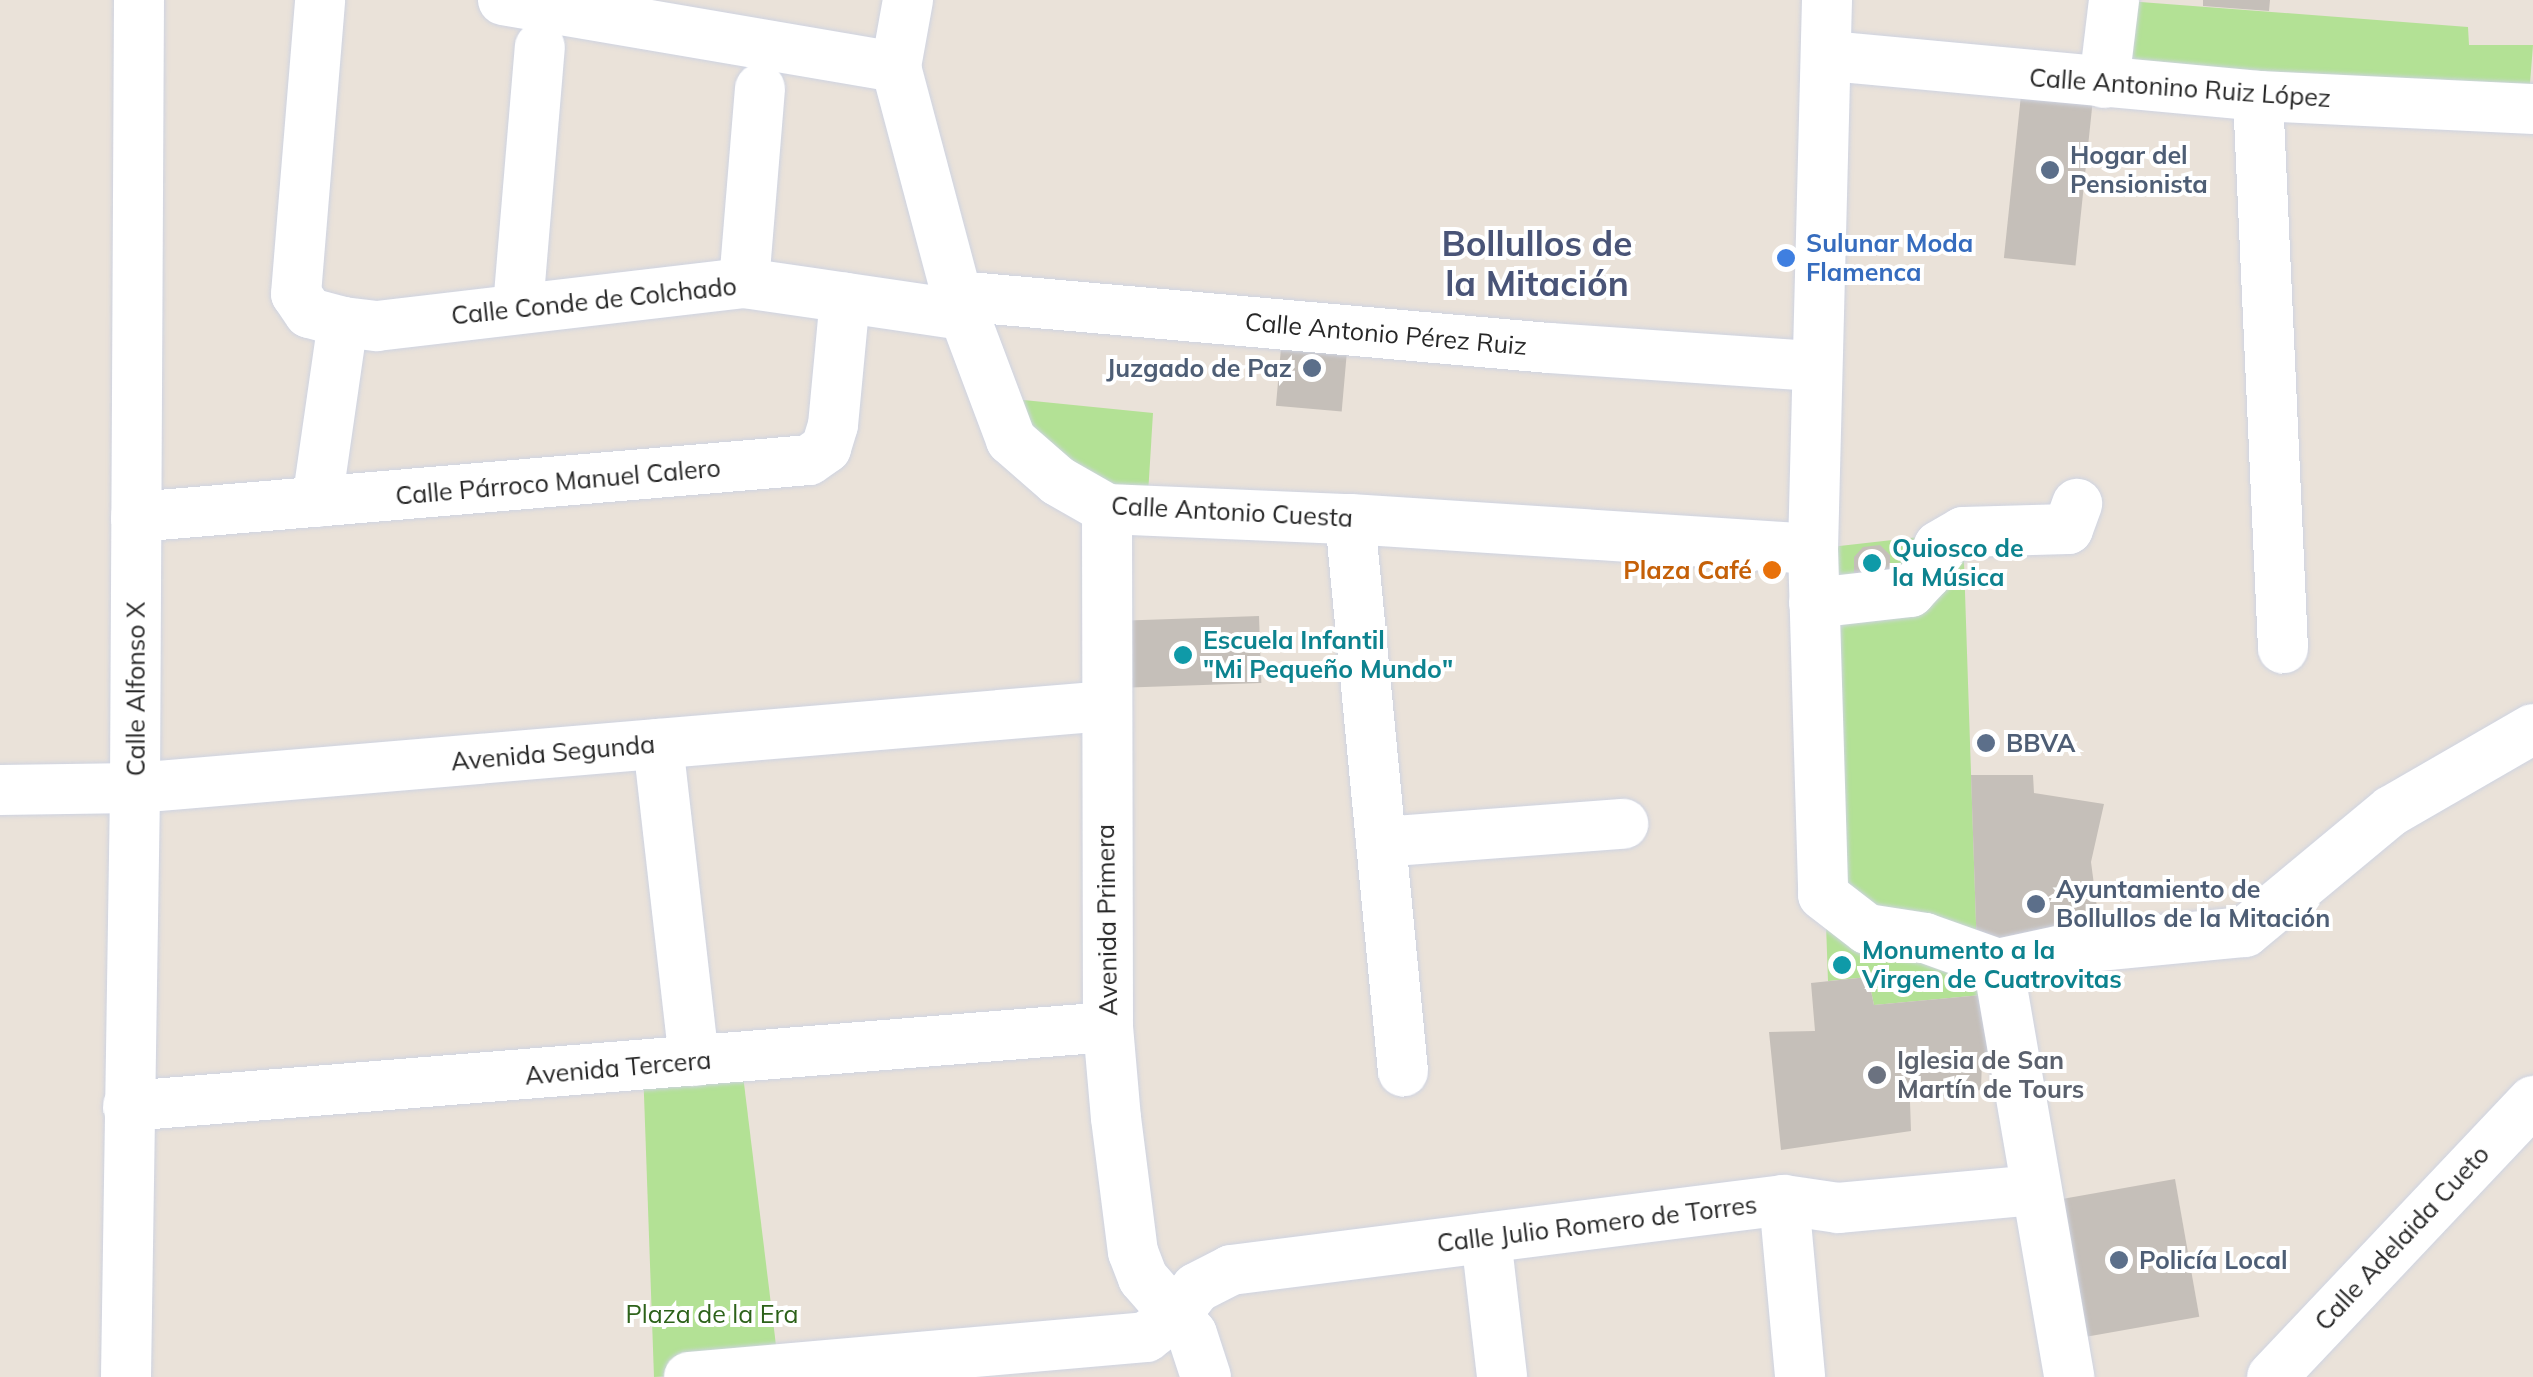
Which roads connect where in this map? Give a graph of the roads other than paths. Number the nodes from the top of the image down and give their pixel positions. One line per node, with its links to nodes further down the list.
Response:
1 (138, 0): 24 (street, Calle Alfonso X)
2 (320, 0): 19 (street)
3 (503, 0): 7 (street)
4 (908, 0): 10 (street, Calle Antonio Cuesta)
5 (1827, 0): 9 (street)
6 (2114, 0): 11 (street)
7 (665, 14): 10 (street)
8 (540, 47): 18 (street)
9 (1829, 56): 11 (street, Calle Antonino Ruiz López); 20 (street)
10 (896, 67): 17 (street, Calle Antonio Cuesta)
11 (2104, 84): 13 (street, Calle Antonino Ruiz López)
12 (760, 89): 15 (street)
13 (2258, 96): 14 (street, Calle Antonino Ruiz López); 28 (street)
14 (2533, 109)
15 (744, 283): 16 (street, Calle Conde de Colchado); 18 (street, Calle Conde de Colchado)
16 (845, 298): 17 (street, Calle Conde de Colchado); 21 (street, Calle Párroco Manuel Calero)
17 (960, 306): 20 (street, Calle Antonio Pérez Ruiz); 23 (street, Calle Antonio Cuesta)
18 (518, 307): 19 (street, Calle Conde de Colchado)
19 (343, 322): 21 (street)
20 (1815, 366): 26 (street)
21 (318, 502): 24 (street, Calle Párroco Manuel Calero)
22 (2077, 504): 27 (street)
23 (1107, 509): 25 (street, Calle Antonio Cuesta); 29 (street, Avenida Primera)
24 (136, 517): 32 (street, Calle Alfonso X)
25 (1350, 519): 26 (street, Calle Antonio Cuesta); 35 (street)
26 (1813, 549): 27 (street)
27 (1814, 603): 36 (street)
28 (2283, 648)
29 (1105, 706): 31 (street, Avenida Segunda); 37 (street, Avenida Primera)
30 (2533, 729): 36 (street)
31 (658, 744): 32 (street, Avenida Segunda); 38 (street)
32 (135, 788): 33 (street, Avenida Segunda); 41 (street, Calle Alfonso X)
33 (0, 790)
34 (1624, 824): 35 (street)
35 (1381, 842): 39 (street)
36 (1998, 964): 42 (street)
37 (1108, 1028): 38 (street, Avenida Tercera); 45 (street, Avenida Primera)
38 (694, 1061): 41 (street, Avenida Tercera)
39 (1403, 1070)
40 (2533, 1100): 52 (street, Calle Adelaida Cueto)
41 (128, 1106): 46 (street, Calle Alfonso X)
42 (2036, 1190): 43 (street, Calle Julio Romero de Torres); 51 (street)
43 (1784, 1200): 44 (street, Calle Julio Romero de Torres); 50 (street)
44 (1486, 1238): 45 (street, Calle Julio Romero de Torres); 49 (street)
45 (1176, 1314): 47 (street, Calle Julio Romero de Torres); 48 (street, Avenida Primera)
46 (126, 1377)
47 (689, 1377)
48 (1206, 1377)
49 (1502, 1377)
50 (1800, 1377)
51 (2069, 1377)
52 (2272, 1377)

